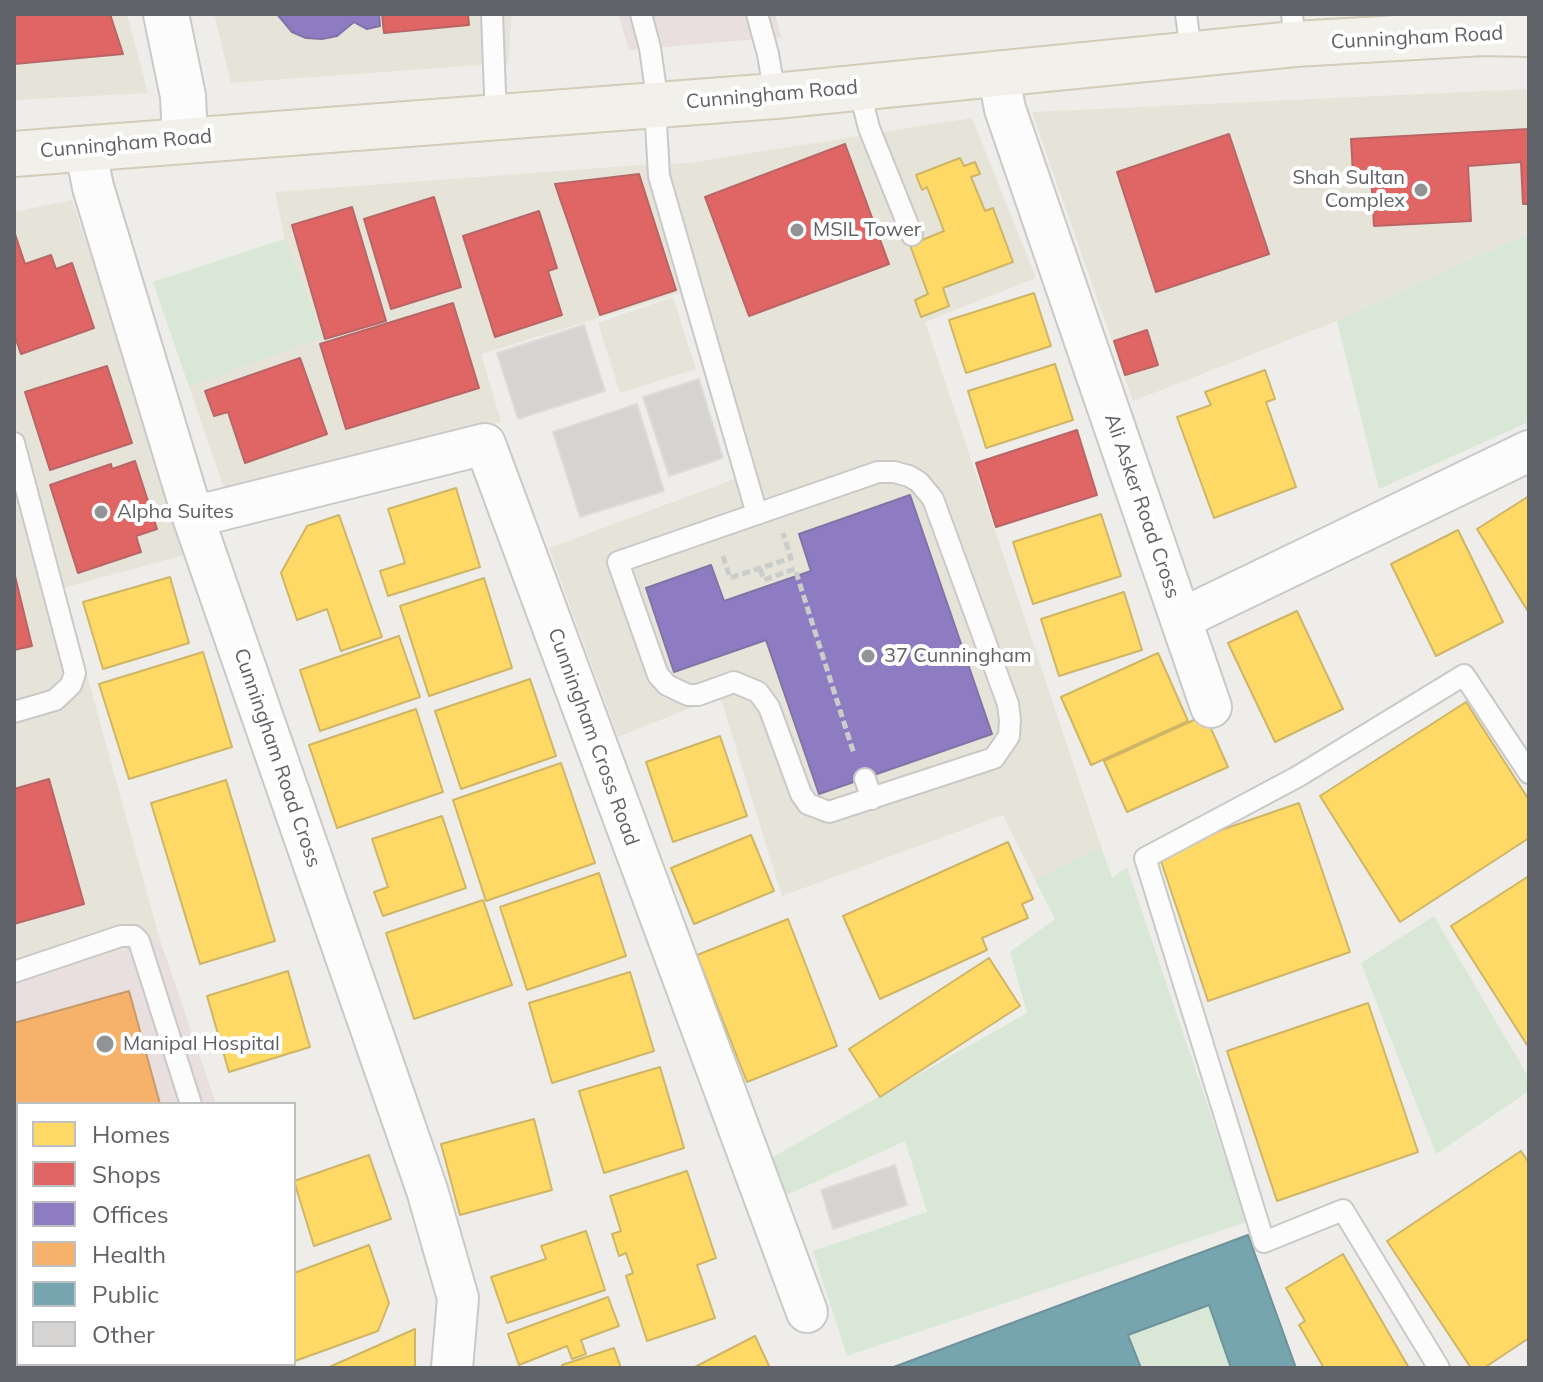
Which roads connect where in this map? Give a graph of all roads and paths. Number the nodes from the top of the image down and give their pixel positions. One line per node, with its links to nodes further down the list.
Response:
1 (166, 14): 14 (street)
2 (492, 14): 13 (lane)
3 (641, 14): 12 (lane)
4 (757, 14): 11 (lane)
5 (1483, 24): 6 (main road, Cunningham Road); 8 (main road, Cunningham Road)
6 (1293, 29): 7 (main road, Cunningham Road)
7 (1188, 33): 9 (main road, Cunningham Road)
8 (1529, 34)
9 (998, 73): 10 (main road, Cunningham Road); 24 (street, Ali Asker Road Cross)
10 (859, 88): 11 (main road, Cunningham Road); 17 (lane)
11 (775, 96): 12 (main road, Cunningham Road)
12 (656, 105): 13 (main road, Cunningham Road); 20 (lane)
13 (496, 119): 14 (main road, Cunningham Road)
14 (185, 139): 15 (main road, Cunningham Road)
15 (85, 147): 16 (main road, Cunningham Road); 21 (street, Cunningham Road Cross)
16 (14, 154)
17 (912, 235)
18 (14, 443): 26 (lane)
19 (1529, 451): 24 (street, Ali Asker Road Cross)
20 (766, 512): 23 (path); 30 (lane); 31 (lane)
21 (193, 517): 34 (street, Cunningham Cross Road); 35 (street, Cunningham Road Cross)
22 (724, 561): 23 (path)
23 (760, 569): 27 (path)
24 (1181, 619): 25 (street)
25 (1211, 707)
26 (14, 712)
27 (861, 772): 30 (lane)
28 (1529, 773): 36 (lane)
29 (841, 787): 31 (lane)
30 (872, 799): 31 (lane)
31 (848, 807)
32 (14, 972): 33 (lane)
33 (190, 1102)
34 (807, 1312)
35 (452, 1368)
36 (1439, 1368)

